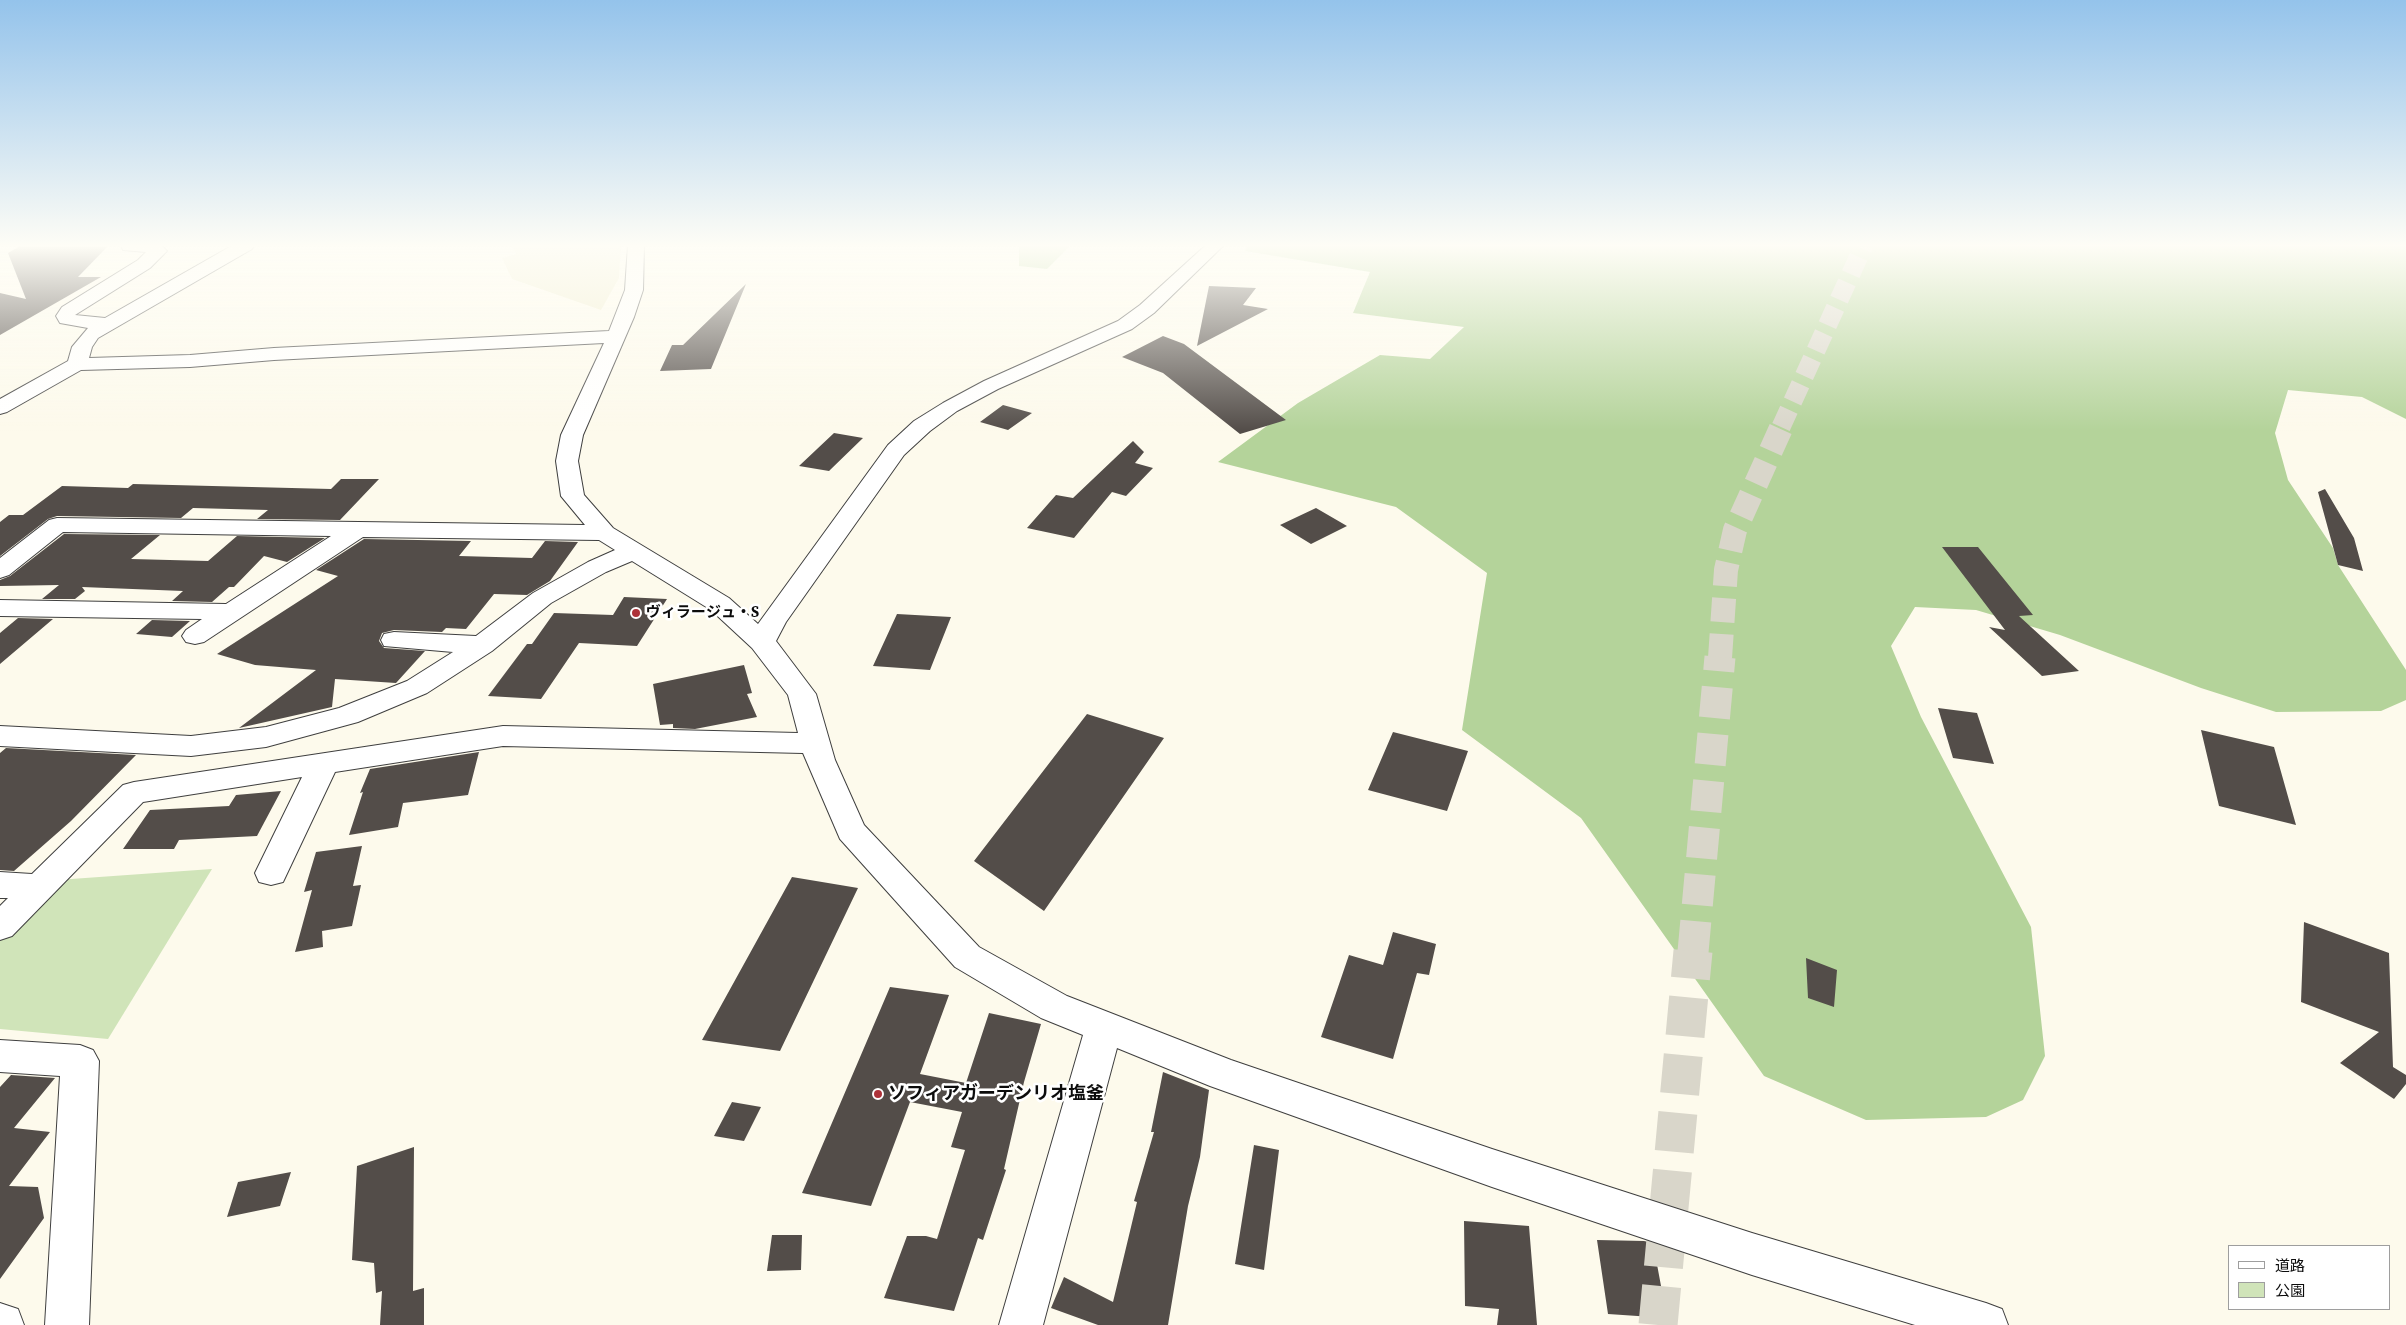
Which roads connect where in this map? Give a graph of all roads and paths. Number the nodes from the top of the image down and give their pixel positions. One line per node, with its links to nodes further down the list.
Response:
1 (77, 307): 5 (street)
2 (137, 307): 5 (street)
3 (628, 307): 6 (street)
4 (1149, 307): 17 (street)
5 (107, 324): 7 (street)
6 (618, 336): 7 (street); 10 (street)
7 (77, 364): 8 (street)
8 (0, 408)
9 (357, 530): 10 (street); 12 (street); 14 (street)
10 (604, 533): 11 (street)
11 (633, 551): 17 (street); 18 (street)
12 (0, 570)
13 (0, 608): 14 (street)
14 (232, 612): 15 (street)
15 (195, 636)
16 (394, 640): 18 (street)
17 (762, 642): 20 (street)
18 (482, 645): 19 (street)
19 (0, 736)
20 (817, 743): 21 (street); 26 (street)
21 (325, 762): 22 (street); 24 (street)
22 (272, 873)
23 (0, 885): 24 (street)
24 (40, 887): 25 (street)
25 (0, 927)
26 (1104, 1026): 29 (street); 30 (street)
27 (0, 1056): 28 (street)
28 (67, 1325)
29 (1021, 1325)
30 (1986, 1325)

